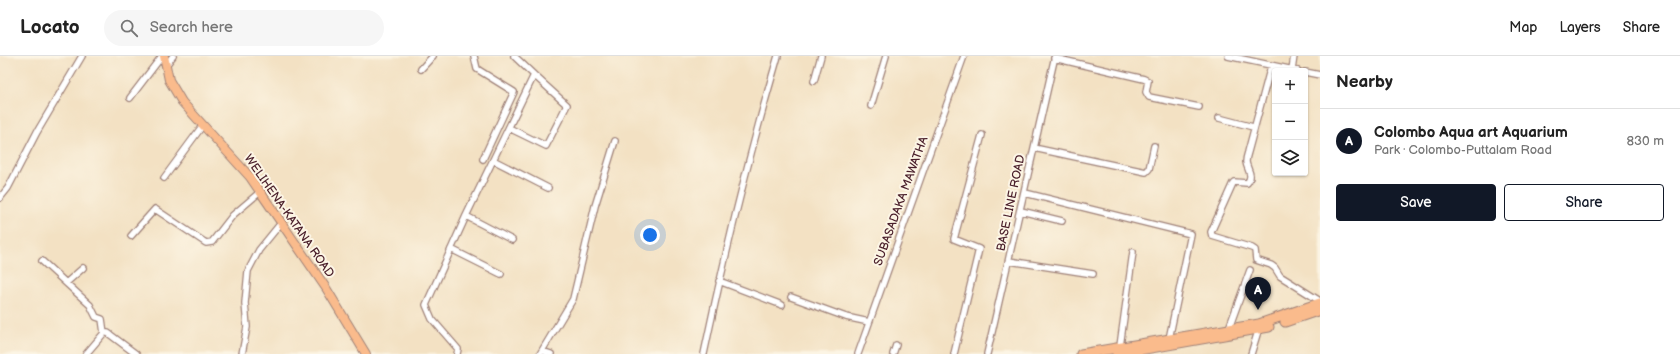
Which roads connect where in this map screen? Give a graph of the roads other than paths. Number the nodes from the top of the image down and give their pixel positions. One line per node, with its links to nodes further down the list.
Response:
1 (82, 56): 40 (street)
2 (163, 56): 14 (main road, WELIHENA-KATANA ROAD); 23 (street)
3 (174, 56): 14 (street)
4 (433, 56): 18 (street)
5 (474, 56): 34 (street)
6 (514, 56): 20 (street)
7 (778, 56): 55 (street)
8 (821, 56): 22 (street)
9 (886, 56): 24 (street)
10 (964, 56): 61 (street, SUBASADAKA MAWATHA)
11 (1228, 56): 15 (street)
12 (1294, 56): 17 (street)
13 (1054, 57): 25 (street); 33 (street, BASE LINE ROAD)
14 (166, 65): 27 (main road, WELIHENA-KATANA ROAD)
15 (1271, 66): 16 (street); 28 (street)
16 (1283, 68)
17 (1295, 68)
18 (421, 69)
19 (1308, 73): 21 (street)
20 (534, 75): 29 (street); 29 (street)
21 (1320, 75)
22 (814, 81)
23 (130, 98)
24 (872, 106)
25 (1199, 107)
26 (1219, 118): 28 (street)
27 (203, 125): 36 (street); 38 (main road, WELIHENA-KATANA ROAD)
28 (1253, 127): 58 (street)
29 (509, 128): 35 (street)
30 (982, 135): 78 (street)
31 (615, 142): 68 (street)
32 (1154, 146): 33 (street)
33 (1034, 148): 39 (street, BASE LINE ROAD)
34 (483, 159)
35 (493, 160): 37 (street); 42 (street)
36 (164, 178)
37 (548, 188)
38 (260, 192): 44 (main road, WELIHENA-KATANA ROAD); 45 (street)
39 (1025, 193): 41 (street, BASE LINE ROAD); 65 (street)
40 (0, 198)
41 (1021, 211): 43 (street); 50 (street, BASE LINE ROAD)
42 (466, 216): 46 (street); 47 (street)
43 (1062, 222)
44 (281, 223): 71 (street); 72 (main road, WELIHENA-KATANA ROAD)
45 (131, 236)
46 (512, 240)
47 (451, 249): 53 (street); 73 (street)
48 (1133, 252): 67 (street)
49 (42, 261): 56 (street)
50 (1009, 261): 54 (street); 79 (street, BASE LINE ROAD)
51 (83, 268): 56 (street)
52 (1250, 270): 63 (street)
53 (501, 274)
54 (1092, 274)
55 (719, 281): 59 (street); 75 (street)
56 (66, 283): 64 (street)
57 (791, 297): 61 (street)
58 (1320, 302): 62 (highway)
59 (782, 305)
60 (1320, 310): 62 (highway)
61 (869, 322): 76 (street, SUBASADAKA MAWATHA)
62 (1259, 327): 63 (highway); 67 (highway); 81 (street)
63 (1229, 328): 65 (highway)
64 (104, 332): 69 (street); 70 (street)
65 (1169, 339): 67 (highway)
66 (896, 345): 77 (street)
67 (1118, 350): 80 (highway)
68 (541, 353): 74 (street)
69 (86, 354)
70 (136, 354)
71 (242, 354)
72 (366, 354)
73 (457, 354)
74 (551, 354)
75 (704, 354)
76 (858, 354)
77 (892, 354)
78 (954, 354)
79 (987, 354)
80 (1081, 354)
81 (1251, 354)

